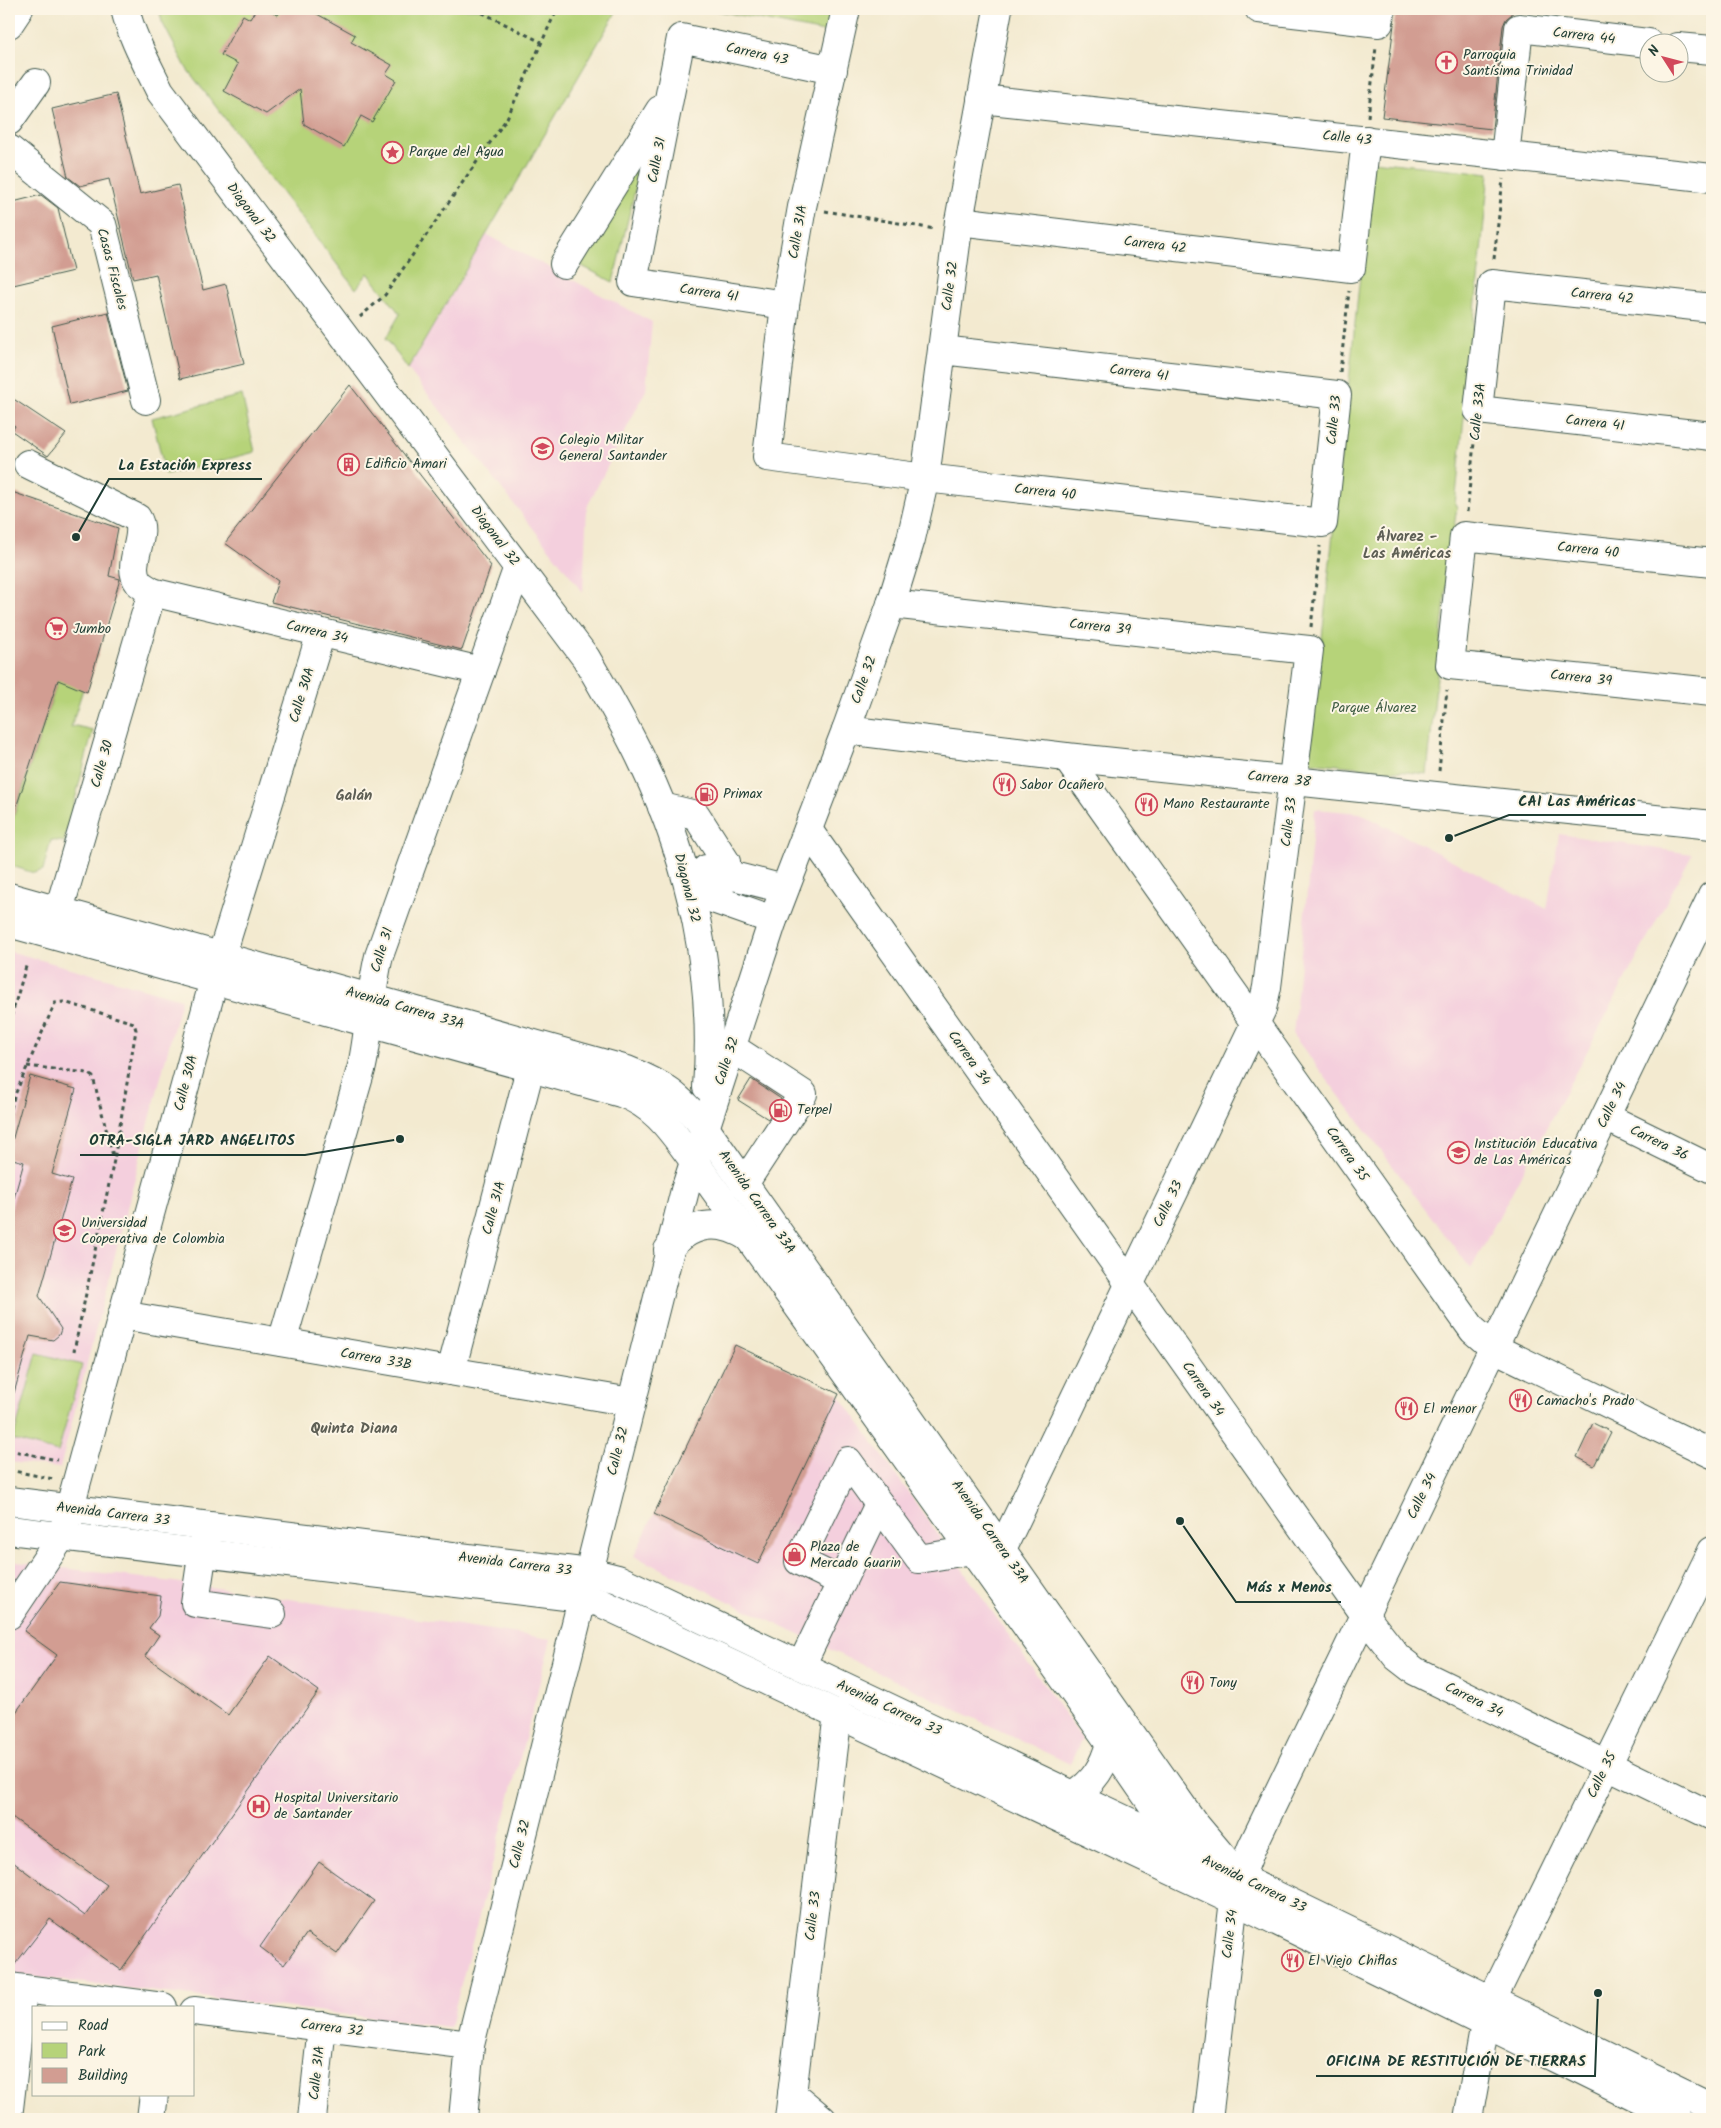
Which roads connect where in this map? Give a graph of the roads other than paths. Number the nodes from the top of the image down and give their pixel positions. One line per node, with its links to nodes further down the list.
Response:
1 (19, 9): 7 (main road)
2 (124, 9): 37 (main road, Diagonal 32)
3 (846, 9): 12 (main road, Calle 31A)
4 (998, 9): 15 (main road, Calle 32)
5 (1260, 9): 6 (main road)
6 (1380, 16)
7 (9, 24)
8 (681, 38): 12 (main road, Carrera 43); 14 (main road, Calle 31)
9 (1638, 42): 19 (main road, Carrera 44)
10 (1688, 48): 11 (main road)
11 (1712, 50)
12 (833, 70): 25 (main road, Calle 31A)
13 (36, 83): 16 (main road)
14 (669, 95): 22 (main road); 23 (main road, Calle 31)
15 (981, 98): 17 (main road, Calle 43); 21 (main road, Calle 32)
16 (9, 121)
17 (1366, 140): 19 (main road, Calle 43); 21 (main road, Carrera 42)
18 (9, 149): 29 (main road, Casas Fiscales)
19 (1505, 156): 20 (main road, Calle 43)
20 (1712, 178)
21 (958, 227): 27 (main road, Calle 32)
22 (564, 264)
23 (633, 282): 25 (main road, Carrera 41)
24 (1492, 284): 26 (main road, Carrera 42); 30 (main road, Calle 33A)
25 (785, 304): 32 (main road, Calle 31A)
26 (1712, 308)
27 (942, 350): 28 (main road, Carrera 41); 34 (main road, Calle 32)
28 (1337, 395): 35 (main road, Calle 33)
29 (146, 400)
30 (1478, 410): 31 (main road, Carrera 41)
31 (1712, 436)
32 (767, 457): 34 (main road, Carrera 40)
33 (28, 464): 38 (main road)
34 (925, 478): 35 (main road, Carrera 40); 39 (main road, Calle 32)
35 (1323, 523)
36 (1712, 563): 42 (main road, Carrera 40)
37 (518, 567): 43 (main road, Calle 31); 48 (main road, Diagonal 32)
38 (152, 592): 40 (main road, Carrera 34); 60 (main road, Calle 30)
39 (891, 604): 41 (main road, Carrera 39); 45 (main road, Calle 32)
40 (321, 633): 43 (main road, Carrera 34); 61 (main road, Calle 30A)
41 (1308, 650): 47 (main road, Calle 33)
42 (1450, 664): 44 (main road, Carrera 39)
43 (481, 671): 62 (main road, Calle 31)
44 (1712, 692)
45 (846, 730): 46 (main road, Carrera 38); 50 (main road, Calle 32)
46 (1066, 756): 47 (main road, Carrera 38); 63 (main road, Carrera 35)
47 (1294, 781): 49 (main road, Carrera 38); 63 (main road, Calle 33)
48 (662, 806): 51 (main road, Diagonal 32); 52 (main road)
49 (1712, 825)
50 (808, 830): 53 (main road, Calle 32); 73 (main road, Carrera 34)
51 (683, 862): 52 (main road); 54 (main road, Diagonal 32)
52 (723, 873): 53 (main road); 57 (main road)
53 (784, 890): 58 (main road, Calle 32)
54 (690, 891): 57 (main road); 67 (main road, Diagonal 32)
55 (1712, 896): 66 (main road, Calle 34)
56 (9, 897): 60 (main road, Avenida Carrera 33A)
57 (716, 900): 58 (main road)
58 (774, 920): 64 (main road, Calle 32)
59 (9, 923): 60 (main road, Avenida Carrera 33A)
60 (56, 923): 61 (main road, Avenida Carrera 33A)
61 (218, 968): 62 (main road, Avenida Carrera 33A); 74 (main road, Calle 30A)
62 (370, 1011): 65 (main road, Avenida Carrera 33A); 75 (main road, Calle 31)
63 (1255, 1024): 73 (main road, Calle 33); 76 (main road, Carrera 35)
64 (731, 1048): 67 (main road, Calle 32); 70 (main road)
65 (534, 1056): 67 (main road, Avenida Carrera 33A); 68 (main road, Avenida Carrera 33A); 77 (main road, Calle 31A)
66 (1606, 1117): 69 (main road, Carrera 36); 76 (main road, Calle 34)
67 (705, 1128): 68 (main road, Calle 32); 70 (main road, Avenida Carrera 33A)
68 (694, 1161): 71 (main road, Avenida Carrera 33A); 72 (main road, Calle 32)
69 (1712, 1168)
70 (744, 1184): 86 (main road, Avenida Carrera 33A)
71 (748, 1237): 72 (main road); 87 (main road, Avenida Carrera 33A)
72 (668, 1250): 78 (main road, Calle 32)
73 (1129, 1284): 86 (main road, Calle 33); 93 (main road, Carrera 34)
74 (122, 1315): 75 (main road, Carrera 33B); 82 (main road, Calle 30A)
75 (282, 1342): 77 (main road, Carrera 33B)
76 (1494, 1348): 79 (main road, Carrera 35); 93 (main road, Calle 34)
77 (451, 1371): 78 (main road, Carrera 33B)
78 (630, 1402): 91 (main road, Calle 32)
79 (1712, 1454)
80 (9, 1501): 82 (main road, Avenida Carrera 33)
81 (880, 1504): 87 (main road); 90 (main road); 90 (main road)
82 (69, 1508): 83 (main road, Avenida Carrera 33); 85 (main road, Calle 30A)
83 (207, 1526): 89 (main road); 91 (main road, Avenida Carrera 33)
84 (9, 1530): 85 (main road, Avenida Carrera 33)
85 (62, 1536): 89 (main road, Avenida Carrera 33); 94 (main road, Calle 30A)
86 (1002, 1549): 87 (main road); 102 (main road, Avenida Carrera 33A)
87 (972, 1550): 97 (main road, Avenida Carrera 33A)
88 (1712, 1551): 98 (main road, Calle 35)
89 (202, 1553): 91 (main road, Avenida Carrera 33); 92 (main road)
90 (842, 1582): 95 (main road)
91 (585, 1586): 95 (main road, Avenida Carrera 33); 96 (main road, Avenida Carrera 33); 108 (main road, Calle 32)
92 (272, 1614)
93 (1364, 1615): 98 (main road, Carrera 34); 102 (main road, Calle 34)
94 (9, 1616)
95 (801, 1666): 99 (main road, Avenida Carrera 33)
96 (838, 1713): 102 (main road, Avenida Carrera 33); 110 (main road, Calle 33)
97 (1110, 1743): 99 (main road); 101 (main road, Avenida Carrera 33A)
98 (1607, 1765): 100 (main road, Carrera 34); 106 (main road, Calle 35)
99 (1073, 1795): 101 (main road, Avenida Carrera 33)
100 (1712, 1816)
101 (1182, 1847): 102 (main road, Avenida Carrera 33A)
102 (1237, 1889): 106 (main road, Avenida Carrera 33); 117 (main road, Calle 34)
103 (16, 1988): 104 (main road); 112 (main road)
104 (155, 2006)
105 (195, 2010): 107 (main road, Carrera 32)
106 (1488, 2012): 111 (main road, Avenida Carrera 33); 118 (main road, Calle 35); 119 (main road, Avenida Carrera 33)
107 (322, 2026): 108 (main road, Carrera 32); 114 (main road, Calle 31A)
108 (470, 2045): 115 (main road, Calle 32)
109 (154, 2096): 113 (main road)
110 (790, 2106): 116 (main road)
111 (1712, 2107)
112 (9, 2110)
113 (151, 2119)
114 (312, 2119)
115 (463, 2119)
116 (822, 2119)
117 (1208, 2119)
118 (1468, 2119)
119 (1679, 2119)

